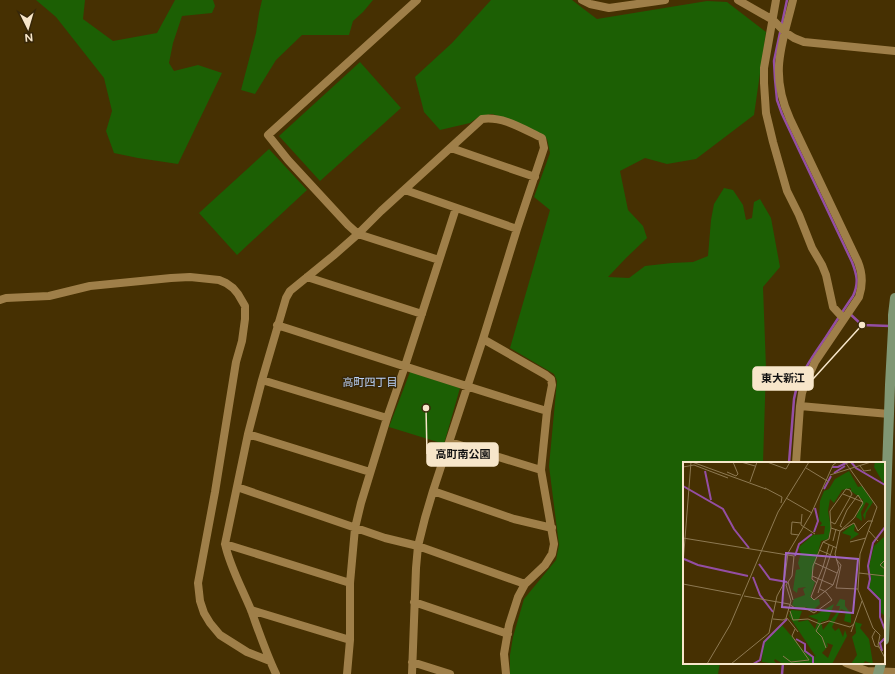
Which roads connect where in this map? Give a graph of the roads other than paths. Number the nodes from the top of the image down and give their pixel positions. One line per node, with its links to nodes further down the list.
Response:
1 (417, 0): 15 (street)
2 (582, 0): 3 (street)
3 (665, 0)
4 (738, 0): 7 (street)
5 (776, 0): 7 (street)
6 (793, 0): 8 (street)
7 (773, 20): 8 (street); 21 (street)
8 (785, 32): 9 (street); 21 (street)
9 (895, 51)
10 (451, 148): 11 (street); 11 (street); 12 (street)
11 (535, 177): 14 (street)
12 (405, 190): 13 (street); 15 (street)
13 (456, 208): 14 (street); 16 (street)
14 (518, 229): 23 (street)
15 (358, 234): 16 (street); 17 (street)
16 (439, 260): 20 (street)
17 (307, 277): 20 (street); 22 (street)
18 (895, 298): 29 (main road)
19 (0, 300): 49 (street)
20 (422, 314): 24 (street)
21 (844, 319): 27 (street)
22 (277, 325): 24 (street); 25 (street)
23 (484, 339): 26 (street); 28 (street)
24 (405, 366): 26 (street); 30 (street)
25 (262, 380): 30 (street); 31 (street)
26 (468, 387): 28 (street); 32 (street)
27 (800, 406): 29 (street); 33 (street)
28 (547, 411): 34 (street)
29 (889, 414): 38 (main road)
30 (387, 418): 35 (street)
31 (248, 434): 35 (street); 36 (street)
32 (450, 442): 34 (street); 37 (street)
33 (796, 462)
34 (541, 470): 40 (street)
35 (370, 472): 39 (street)
36 (237, 487): 39 (street); 41 (street)
37 (433, 491): 40 (street); 42 (street)
38 (885, 504)
39 (355, 528): 42 (street); 43 (street)
40 (552, 528): 44 (street)
41 (225, 544): 43 (street); 46 (street)
42 (418, 546): 44 (street); 45 (street)
43 (350, 583): 48 (street)
44 (525, 584): 47 (street)
45 (414, 602): 47 (street); 50 (street)
46 (251, 610): 48 (street); 49 (street)
47 (508, 634): 58 (street)
48 (350, 640): 55 (street)
49 (270, 661): 54 (street)
50 (412, 662): 56 (street); 57 (street)
51 (849, 664): 52 (street)
52 (879, 669): 53 (street)
53 (895, 672)
54 (276, 674)
55 (346, 674)
56 (412, 674)
57 (450, 674)
58 (506, 674)

